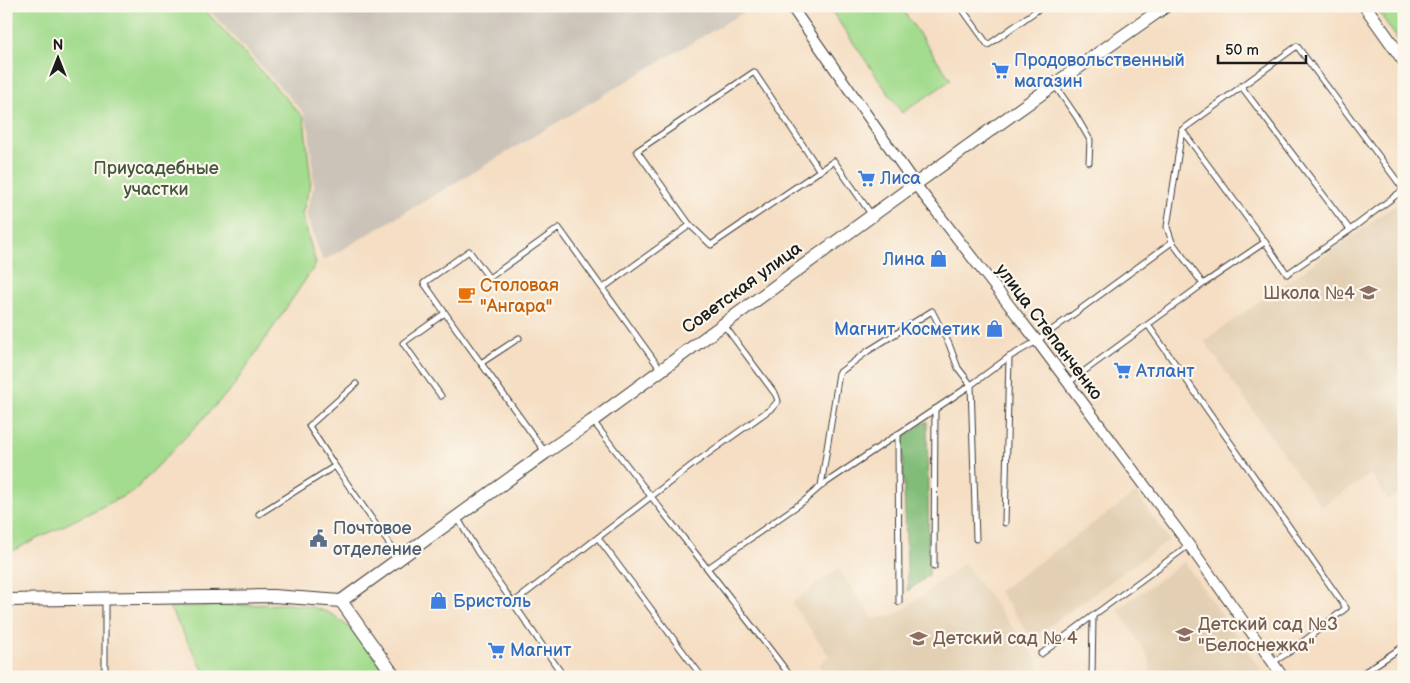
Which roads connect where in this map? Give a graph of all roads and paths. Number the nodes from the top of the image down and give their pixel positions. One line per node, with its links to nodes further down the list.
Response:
1 (791, 6): 12 (street, улица Степанченко)
2 (960, 6): 3 (lane)
3 (1043, 6)
4 (1166, 6): 7 (street, Советская улица)
5 (1365, 6): 6 (street)
6 (1404, 61)
7 (1054, 84): 10 (lane); 12 (street, Советская улица)
8 (1242, 86): 9 (lane); 13 (lane); 16 (lane)
9 (1182, 130): 17 (lane); 18 (lane)
10 (1089, 162)
11 (820, 171): 14 (lane); 15 (lane); 15 (lane)
12 (915, 184): 14 (street, Советская улица); 25 (street, улица Степанченко)
13 (1403, 190): 16 (lane)
14 (872, 215): 22 (street, Советская улица)
15 (690, 225): 20 (lane)
16 (1350, 230): 18 (lane)
17 (1172, 242): 19 (lane); 25 (lane)
18 (1265, 242): 19 (lane)
19 (1203, 284): 23 (lane)
20 (603, 288): 21 (lane); 28 (lane)
21 (445, 313): 27 (lane); 32 (lane)
22 (723, 324): 28 (street, Советская улица); 39 (lane)
23 (1148, 325): 29 (lane); 57 (lane)
24 (519, 338): 27 (lane)
25 (1037, 341): 26 (lane); 29 (street, улица Степанченко)
26 (1009, 357): 31 (lane); 42 (lane)
27 (481, 363): 36 (lane)
28 (661, 370): 34 (street, Советская улица)
29 (1068, 383): 45 (street, улица Степанченко)
30 (356, 384): 37 (lane)
31 (971, 385): 33 (lane); 38 (lane); 44 (lane)
32 (441, 396)
33 (934, 409): 35 (lane); 47 (lane)
34 (592, 421): 36 (street, Советская улица); 39 (lane)
35 (898, 434): 38 (lane); 52 (lane)
36 (545, 453): 41 (street, Советская улица)
37 (335, 466): 40 (lane); 46 (lane)
38 (821, 486): 48 (lane)
39 (651, 497): 43 (lane); 48 (lane)
40 (259, 514)
41 (457, 517): 46 (street, Советская улица); 53 (lane)
42 (1004, 524)
43 (598, 538): 53 (lane); 61 (lane)
44 (976, 540)
45 (1189, 544): 54 (lane); 57 (street, улица Степанченко)
46 (399, 559): 51 (street, Советская улица)
47 (934, 566)
48 (708, 568): 62 (lane)
49 (105, 599): 50 (street); 51 (street); 58 (lane)
50 (6, 600)
51 (341, 601): 59 (street)
52 (899, 602)
53 (513, 603): 60 (lane)
54 (1093, 615): 56 (lane); 63 (lane)
55 (1404, 646): 65 (lane)
56 (1041, 654)
57 (1273, 662): 64 (street, улица Степанченко)
58 (105, 677)
59 (395, 677)
60 (564, 677)
61 (702, 677)
62 (791, 677)
63 (1092, 677)
64 (1283, 677)
65 (1357, 677)

